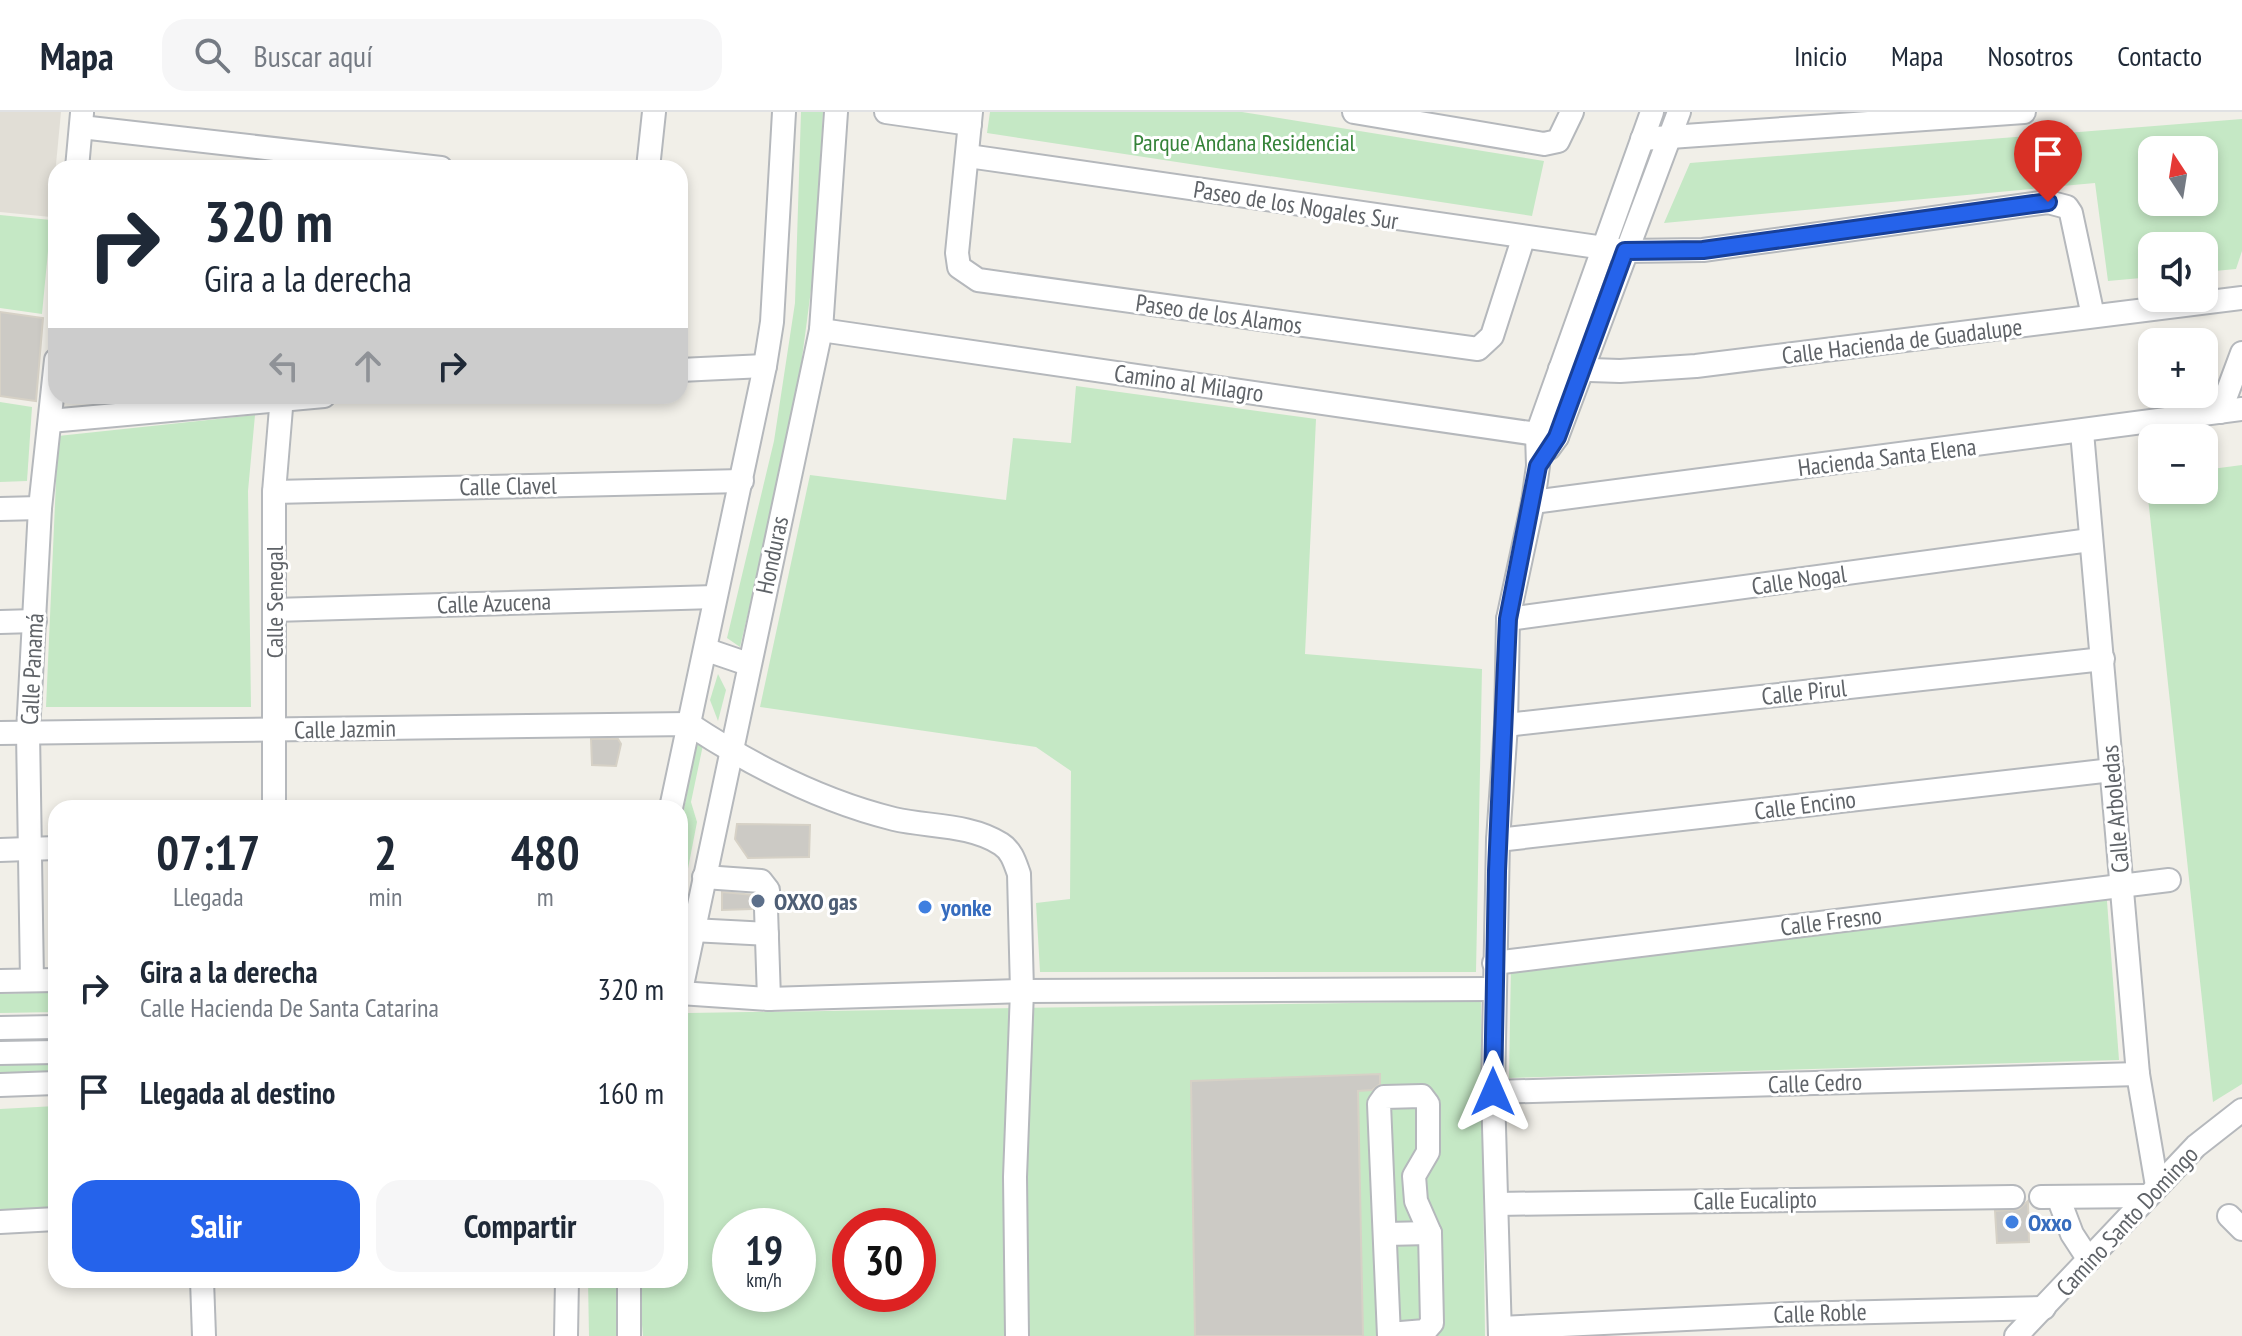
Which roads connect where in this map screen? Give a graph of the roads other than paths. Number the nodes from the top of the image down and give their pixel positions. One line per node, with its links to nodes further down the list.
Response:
1 (654, 112): 17 (street)
2 (784, 112): 24 (street, Honduras)
3 (836, 112): 22 (street, Honduras)
4 (886, 112): 10 (street)
5 (1354, 112): 6 (street)
6 (1572, 112)
7 (1652, 112): 13 (street)
8 (1679, 112): 12 (street)
9 (2024, 112): 12 (street)
10 (971, 118): 14 (street)
11 (82, 120): 15 (street); 16 (street)
12 (1670, 138): 13 (street); 19 (street)
13 (1642, 139): 19 (street)
14 (968, 156): 18 (street, Paseo de los Nogales Sur); 18 (street, Paseo de los Alamos)
15 (78, 160)
16 (381, 160)
17 (649, 160)
18 (1523, 239): 19 (street, Paseo de los Nogales Sur)
19 (1614, 250): 21 (street, Paseo de los Nogales Sur); 26 (street)
20 (2242, 298): 21 (street, Calle Hacienda de Guadalupe)
21 (2093, 316): 26 (street, Calle Hacienda de Guadalupe)
22 (821, 330): 33 (street, Camino al Milagro); 47 (street, Honduras)
23 (2242, 353): 30 (street)
24 (765, 366): 25 (street); 34 (street, Honduras)
25 (688, 370)
26 (1571, 370): 33 (street)
27 (52, 404): 31 (street, Calle Panamá)
28 (160, 404): 31 (street)
29 (281, 404): 35 (street, Calle Senegal)
30 (2231, 411): 32 (street, Hacienda Santa Elena)
31 (50, 421): 37 (street, Calle Panamá)
32 (2082, 432): 36 (street, Hacienda Santa Elena); 39 (street, Calle Arboledas)
33 (1547, 436): 36 (street)
34 (742, 481): 35 (street, Calle Clavel); 40 (street, Honduras)
35 (274, 492): 41 (street, Calle Senegal)
36 (1533, 502): 42 (street)
37 (40, 508): 38 (street); 43 (street, Calle Panamá)
38 (0, 509)
39 (2090, 540): 42 (street, Calle Nogal); 46 (street, Calle Arboledas)
40 (715, 597): 41 (street, Calle Azucena); 45 (street, Honduras)
41 (274, 610): 50 (street, Calle Senegal)
42 (1508, 619): 49 (street)
43 (35, 621): 44 (street); 51 (street, Calle Panamá)
44 (0, 622)
45 (707, 650): 47 (street); 48 (street, Honduras)
46 (2103, 659): 49 (street, Calle Pirul); 54 (street, Calle Arboledas)
47 (748, 664): 53 (street, Honduras)
48 (689, 724): 50 (street, Calle Jazmin); 53 (street); 56 (street, Honduras)
49 (1506, 725): 57 (street)
50 (273, 730): 51 (street, Calle Jazmin); 55 (street, Calle Senegal)
51 (28, 732): 52 (street, Calle Jazmin); 59 (street, Calle Panamá)
52 (0, 733)
53 (730, 751): 61 (street, Honduras); 72 (street)
54 (2112, 770): 57 (street, Calle Encino); 63 (street, Calle Arboledas)
55 (274, 800)
56 (673, 800)
57 (1498, 840): 67 (street)
58 (48, 848): 59 (street)
59 (30, 849): 60 (street); 68 (street, Calle Panamá)
60 (0, 850)
61 (704, 877): 64 (street, Honduras); 65 (street)
62 (2169, 880): 63 (street, Calle Fresno)
63 (2122, 885): 67 (street, Calle Fresno); 79 (street, Calle Arboledas)
64 (692, 930): 65 (street); 66 (street, Honduras)
65 (767, 934): 74 (street)
66 (688, 951)
67 (1494, 963): 71 (street)
68 (32, 980): 69 (street); 70 (street)
69 (48, 980)
70 (0, 981)
71 (1493, 989): 72 (street); 82 (street)
72 (1022, 991): 74 (street); 101 (street)
73 (688, 994): 74 (street)
74 (769, 999)
75 (48, 1027): 76 (street)
76 (0, 1028)
77 (48, 1052): 78 (street)
78 (0, 1053)
79 (2138, 1074): 82 (street, Calle Cedro); 84 (street, Calle Arboledas)
80 (48, 1083): 81 (street)
81 (0, 1085)
82 (1493, 1092): 86 (street)
83 (2242, 1110): 84 (street, Camino Santo Domingo)
84 (2152, 1191): 91 (street, Camino Santo Domingo); 91 (street)
85 (2013, 1197): 86 (street, Calle Eucalipto)
86 (1497, 1204): 96 (street)
87 (48, 1219): 88 (street)
88 (0, 1222)
89 (1430, 1233): 90 (street); 90 (street); 97 (street)
90 (1386, 1234): 97 (street)
91 (2089, 1260): 95 (street, Camino Santo Domingo)
92 (202, 1288): 98 (street)
93 (567, 1288): 99 (street)
94 (629, 1288): 100 (street)
95 (2044, 1308): 96 (street, Calle Roble); 102 (street, Camino Santo Domingo)
96 (1500, 1332)
97 (1389, 1335)
98 (204, 1336)
99 (566, 1336)
100 (629, 1336)
101 (1017, 1336)
102 (2016, 1336)

